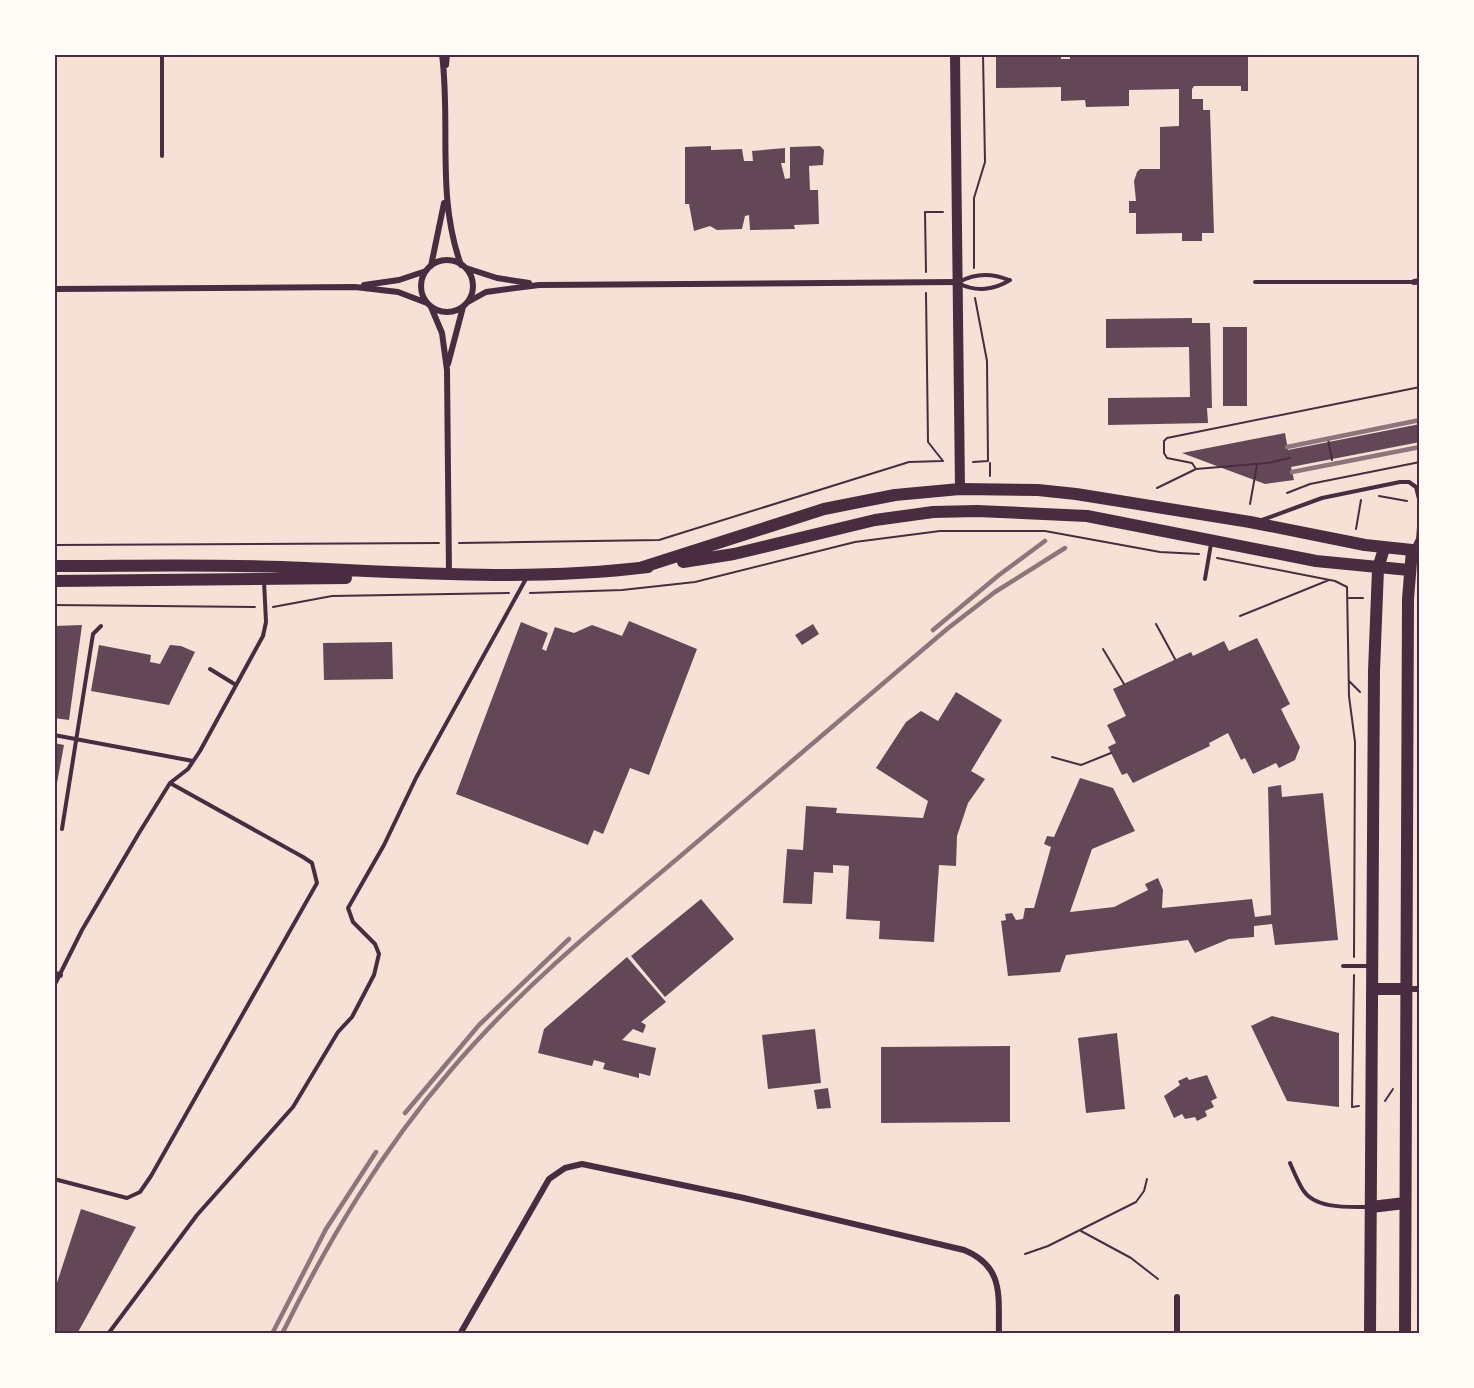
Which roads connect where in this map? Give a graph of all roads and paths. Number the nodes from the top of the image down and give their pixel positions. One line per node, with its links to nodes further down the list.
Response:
1 (162, 54): 7 (lane)
2 (442, 54): 6 (street)
3 (447, 54): 6 (street)
4 (983, 54): 12 (path)
5 (954, 56): 14 (street)
6 (444, 75): 8 (street)
7 (162, 156)
8 (445, 197): 10 (street); 11 (street)
9 (925, 212): 16 (path)
10 (463, 266): 11 (street); 17 (street); 21 (street)
11 (429, 268): 18 (street); 22 (street)
12 (975, 276): 14 (lane); 19 (lane)
13 (1417, 281): 15 (lane)
14 (958, 282): 16 (street); 19 (lane); 29 (street)
15 (1255, 282)
16 (926, 283): 17 (street); 28 (path)
17 (539, 285): 21 (street)
18 (355, 287): 20 (street); 22 (street)
19 (974, 288): 29 (path)
20 (54, 289)
21 (466, 304): 22 (street); 23 (street)
22 (429, 305): 23 (street)
23 (447, 370): 47 (street)
24 (1420, 387): 33 (path)
25 (1328, 440): 27 (path)
26 (1290, 458): 32 (path)
27 (1332, 460)
28 (942, 461): 29 (path); 47 (path)
29 (959, 462): 35 (street)
30 (1420, 462): 36 (path)
31 (1268, 463): 32 (path)
32 (1257, 465): 33 (path); 40 (path)
33 (1196, 469): 34 (path)
34 (1157, 488)
35 (960, 489): 42 (main road); 44 (main road); 53 (main road)
36 (1287, 493)
37 (1373, 495): 39 (path)
38 (1361, 498): 45 (path)
39 (1407, 501)
40 (1250, 504)
41 (1420, 504): 44 (lane)
42 (960, 511): 46 (main road); 53 (main road)
43 (1420, 516): 50 (lane)
44 (1250, 522): 49 (main road)
45 (1356, 529)
46 (1212, 540): 51 (lane); 54 (main road)
47 (448, 543): 48 (path); 57 (street)
48 (54, 545)
49 (1384, 548): 50 (main road); 54 (main road)
50 (1416, 551): 55 (main road)
51 (1209, 556): 59 (lane); 60 (path); 62 (path)
52 (54, 566): 56 (main road)
53 (640, 568): 58 (main road)
54 (1378, 569): 55 (main road); 82 (main road)
55 (1414, 570): 86 (main road)
56 (264, 573): 57 (main road); 61 (main road); 64 (lane)
57 (448, 573): 58 (main road)
58 (529, 573): 62 (lane)
59 (1205, 579)
60 (1329, 580): 65 (path); 81 (path)
61 (54, 582)
62 (519, 593): 64 (path); 98 (lane)
63 (54, 605): 64 (path)
64 (266, 607): 72 (lane)
65 (1240, 616)
66 (1156, 624): 69 (path)
67 (101, 626): 74 (lane)
68 (1102, 649): 71 (path)
69 (1175, 659)
70 (210, 669): 72 (lane)
71 (1124, 684)
72 (236, 685): 77 (lane)
73 (54, 735): 74 (lane)
74 (76, 739): 77 (lane); 79 (lane)
75 (1111, 753): 76 (path)
76 (1052, 757)
77 (193, 761): 78 (lane)
78 (170, 783): 83 (lane); 90 (lane)
79 (62, 830)
80 (1343, 966): 81 (lane)
81 (1354, 966): 82 (lane); 88 (path)
82 (1373, 966): 85 (main road)
83 (57, 974): 84 (lane)
84 (54, 986)
85 (1373, 989): 86 (main road); 88 (main road)
86 (1406, 989): 87 (street); 92 (main road)
87 (1420, 989)
88 (1371, 1106): 93 (main road)
89 (1290, 1163): 93 (lane)
90 (54, 1179)
91 (1148, 1179): 94 (path)
92 (1405, 1203): 93 (main road); 103 (main road)
93 (1371, 1207): 102 (main road)
94 (1080, 1231): 95 (path); 96 (path)
95 (1024, 1254)
96 (1158, 1279)
97 (1177, 1297): 101 (street)
98 (108, 1334)
99 (460, 1334): 100 (street)
100 (999, 1334)
101 (1177, 1334)
102 (1370, 1334)
103 (1405, 1334)

